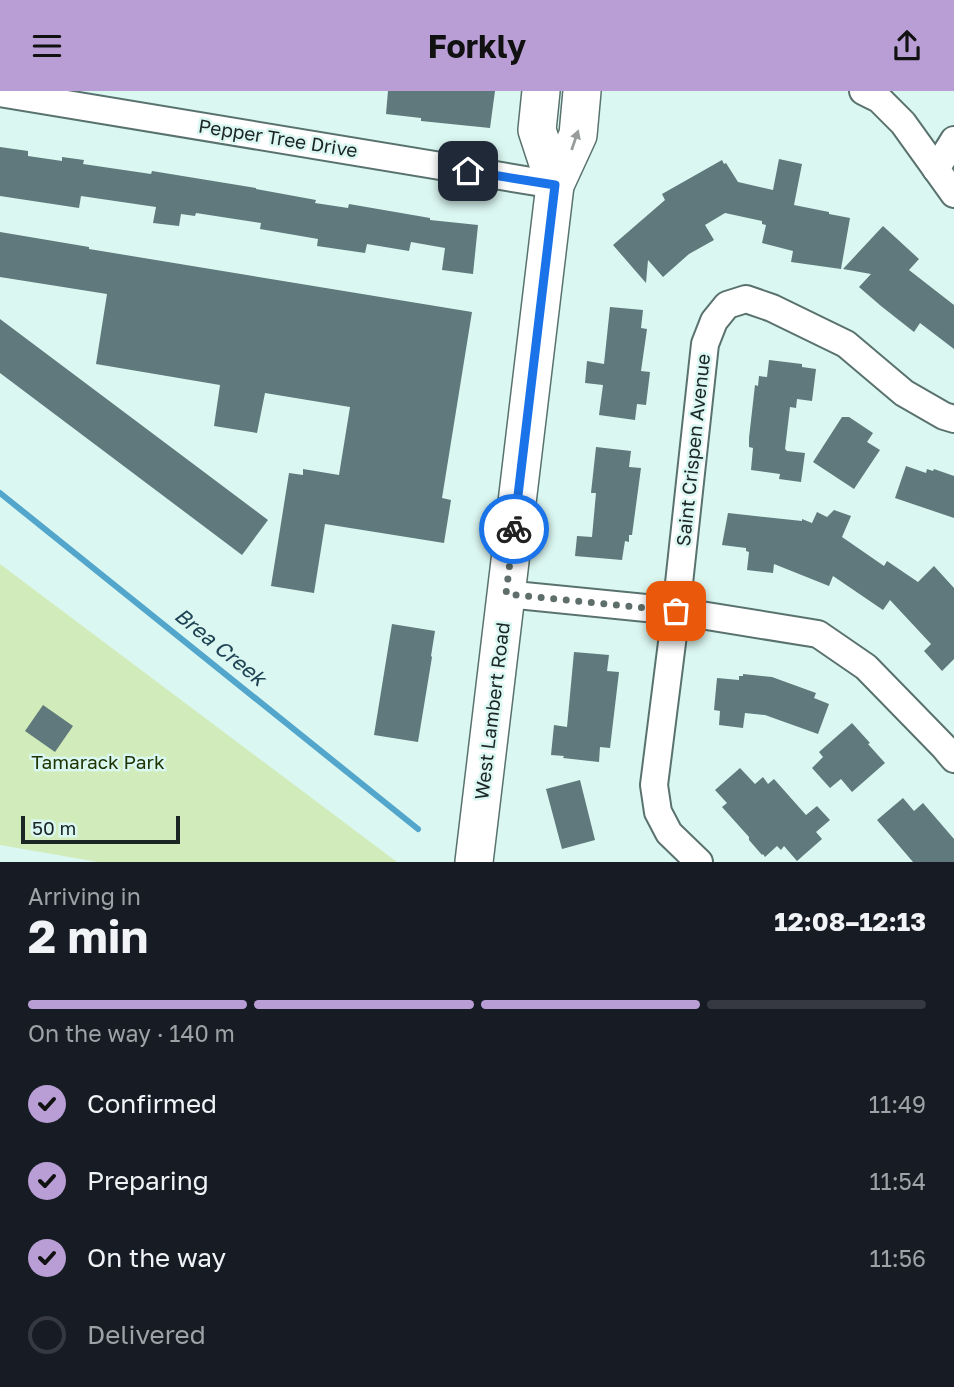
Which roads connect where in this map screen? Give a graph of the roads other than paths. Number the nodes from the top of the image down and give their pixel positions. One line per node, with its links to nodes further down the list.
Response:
1 (541, 91): 7 (main road, West Lambert Road)
2 (582, 91): 7 (main road, West Lambert Road, one-way to 2)
3 (863, 91): 6 (street)
4 (0, 93): 7 (street, Pepper Tree Drive)
5 (954, 140): 6 (street)
6 (936, 169): 8 (street)
7 (555, 185): 10 (main road, West Lambert Road)
8 (954, 194)
9 (954, 419): 11 (street, Saint Crispen Avenue)
10 (506, 594): 11 (street); 13 (main road, West Lambert Road)
11 (676, 611): 12 (street); 14 (street, Saint Crispen Avenue)
12 (954, 759)
13 (474, 862)
14 (699, 862)

